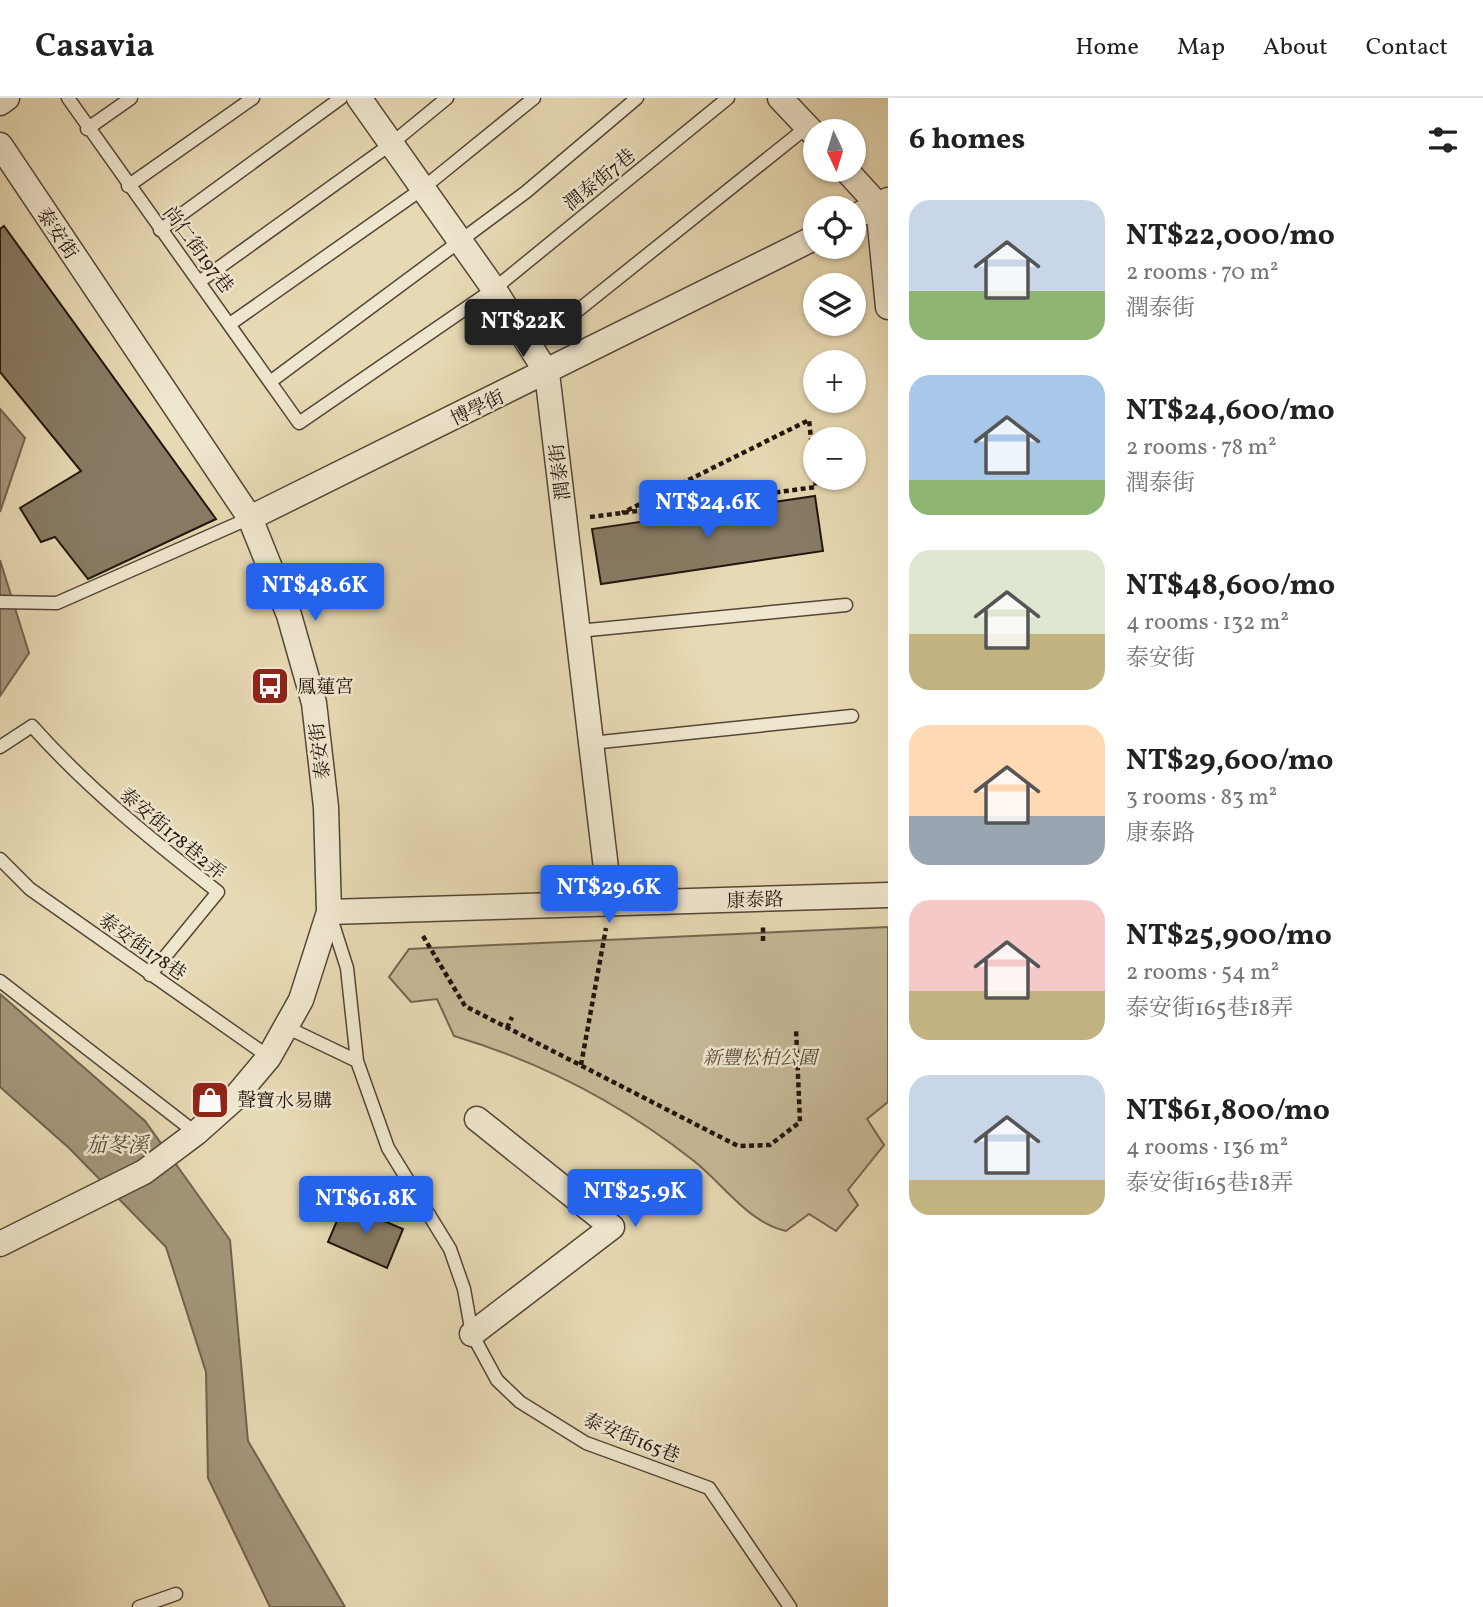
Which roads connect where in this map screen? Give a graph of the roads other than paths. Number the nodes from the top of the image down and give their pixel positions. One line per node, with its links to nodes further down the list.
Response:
1 (7, 98): 12 (street)
2 (68, 98): 14 (lane, 尚仁街197巷)
3 (131, 98): 14 (lane)
4 (253, 98): 19 (lane)
5 (341, 98): 23 (lane)
6 (359, 98): 16 (street, 潤泰街)
7 (447, 98): 16 (lane)
8 (534, 98): 20 (lane)
9 (637, 98): 24 (lane)
10 (729, 98): 27 (lane, 潤泰街7巷)
11 (780, 98): 13 (street)
12 (0, 103)
13 (803, 123)
14 (87, 129): 19 (lane, 尚仁街197巷)
15 (803, 138): 30 (lane)
16 (391, 144): 20 (street, 潤泰街); 26 (lane)
17 (0, 145): 34 (street, 泰安街)
18 (859, 182): 21 (street)
19 (128, 186): 23 (lane, 尚仁街197巷)
20 (422, 189): 24 (street, 潤泰街); 29 (lane)
21 (883, 203): 22 (street); 28 (street)
22 (866, 211)
23 (160, 230): 26 (lane, 尚仁街197巷)
24 (459, 242): 27 (street, 潤泰街); 32 (lane)
25 (803, 244): 31 (street, 博學街)
26 (199, 282): 29 (lane, 尚仁街197巷)
27 (494, 289): 30 (street, 潤泰街); 33 (lane, 潤泰街7巷)
28 (888, 307)
29 (230, 324): 32 (lane, 尚仁街197巷)
30 (531, 348): 31 (street, 潤泰街)
31 (547, 373): 34 (street, 博學街); 37 (street, 潤泰街)
32 (270, 382): 33 (lane, 尚仁街197巷)
33 (299, 423)
34 (250, 519): 35 (lane); 44 (street, 泰安街)
35 (0, 602)
36 (846, 605): 37 (lane)
37 (578, 631): 39 (street, 潤泰街)
38 (852, 716): 39 (lane)
39 (591, 743): 43 (street, 潤泰街)
40 (0, 747): 45 (lane, 泰安街178巷2弄)
41 (0, 859): 45 (lane, 泰安街178巷)
42 (888, 895): 43 (street, 康泰路)
43 (610, 902): 44 (street, 康泰路)
44 (329, 912): 47 (street, 泰安街); 49 (lane, 泰安街165巷)
45 (150, 975): 48 (lane, 泰安街178巷)
46 (0, 981): 51 (lane)
47 (286, 1027): 48 (street, 泰安街); 49 (lane)
48 (269, 1057): 51 (street, 泰安街)
49 (357, 1061): 53 (lane, 泰安街165巷)
50 (477, 1119): 53 (street)
51 (196, 1133): 52 (street, 泰安街)
52 (0, 1244)
53 (472, 1334): 56 (lane, 泰安街165巷)
54 (176, 1594): 55 (lane)
55 (139, 1607)
56 (790, 1607)

